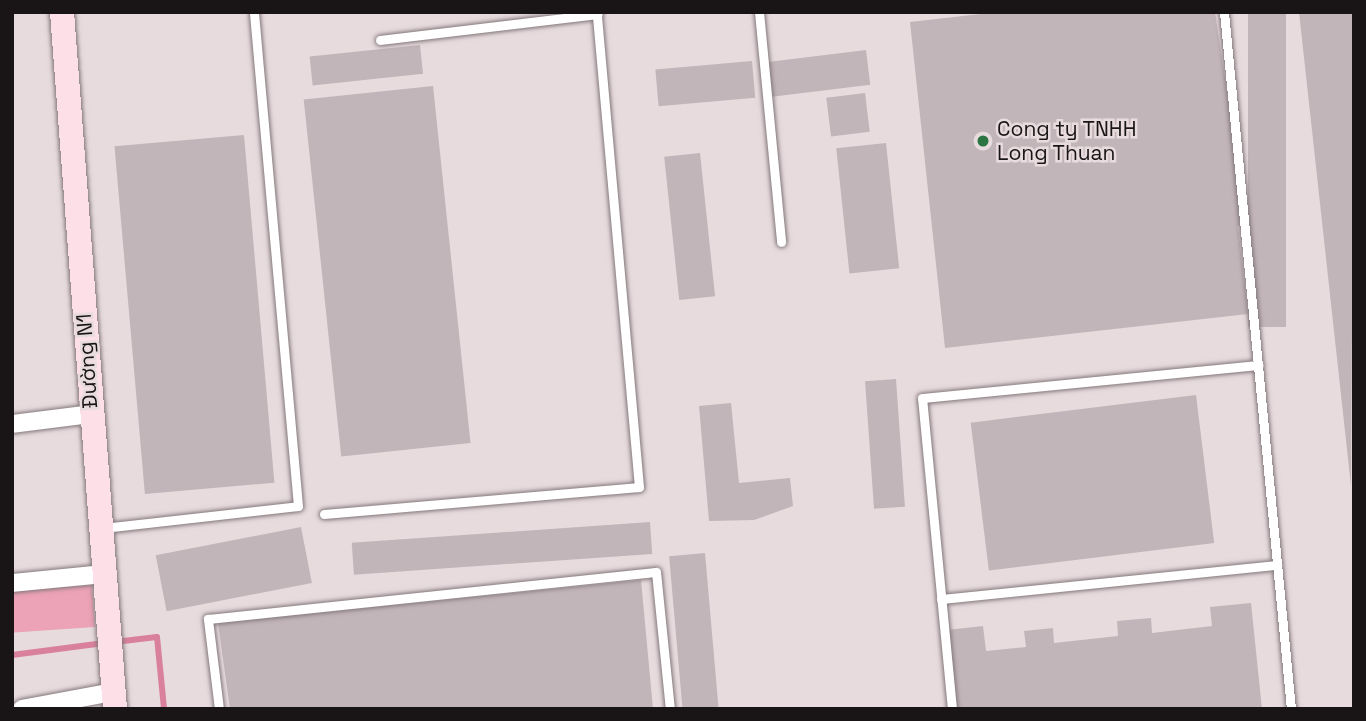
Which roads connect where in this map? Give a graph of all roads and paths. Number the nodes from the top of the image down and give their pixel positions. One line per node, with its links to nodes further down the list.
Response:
1 (62, 12): 9 (street, Đường N1)
2 (254, 12): 12 (lane)
3 (759, 12): 7 (lane)
4 (1224, 12): 8 (lane)
5 (597, 13): 6 (lane); 11 (lane)
6 (380, 40)
7 (781, 242)
8 (1258, 365): 13 (lane); 16 (lane)
9 (91, 414): 10 (street); 12 (street, Đường N1)
10 (12, 424)
11 (324, 514)
12 (100, 528): 14 (street, Đường N1)
13 (1277, 565): 16 (lane); 22 (lane)
14 (103, 574): 15 (street); 17 (street, Đường N1)
15 (12, 583)
16 (942, 599): 21 (lane)
17 (114, 700): 18 (street)
18 (22, 709)
19 (219, 709): 20 (lane)
20 (670, 709)
21 (952, 709)
22 (1291, 709)

